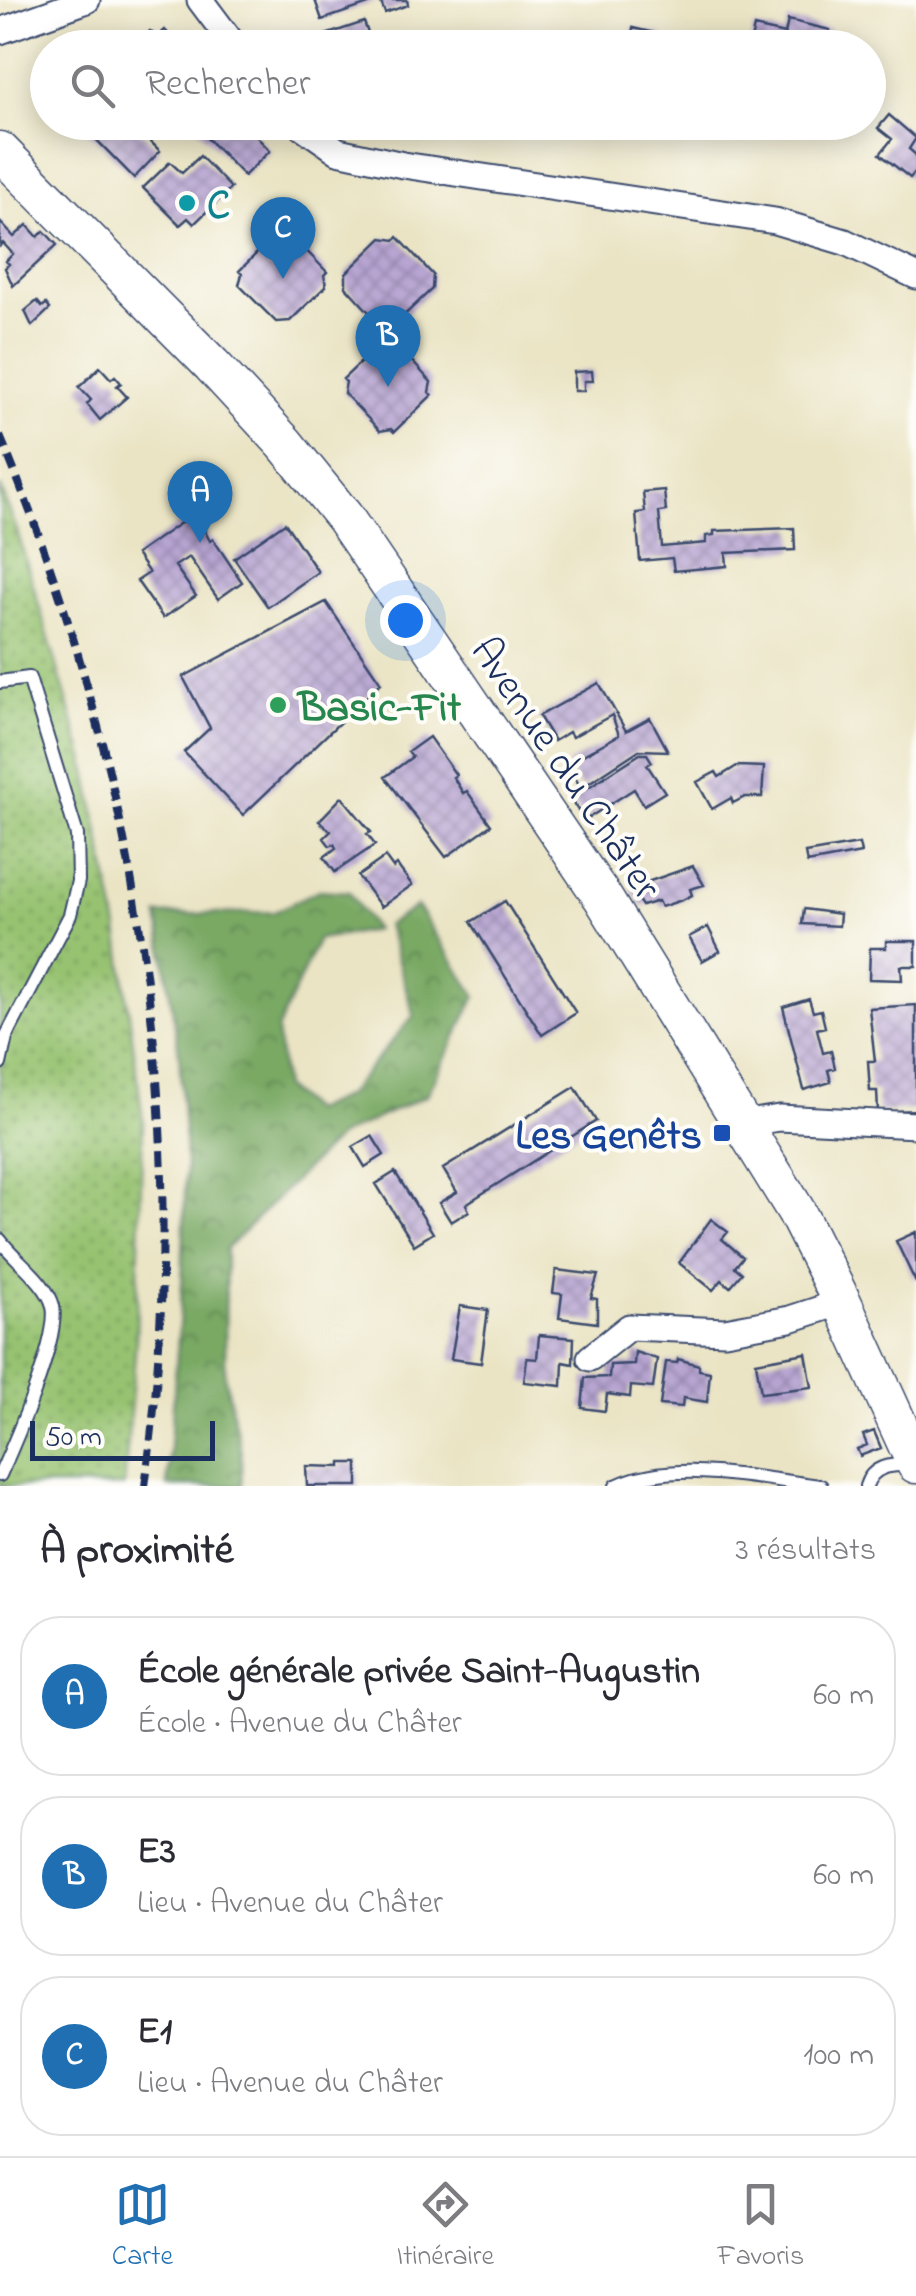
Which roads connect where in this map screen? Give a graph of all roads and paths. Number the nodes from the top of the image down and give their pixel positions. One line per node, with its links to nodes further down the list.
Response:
1 (87, 0): 4 (street)
2 (200, 0): 3 (street)
3 (222, 30)
4 (0, 31)
5 (322, 140): 7 (street)
6 (0, 150): 10 (main road, Avenue du Châter)
7 (916, 276)
8 (0, 682): 9 (lane)
9 (0, 1064)
10 (742, 1124): 11 (street); 13 (main road, Avenue du Châter)
11 (916, 1125)
12 (0, 1240): 16 (lane)
13 (842, 1302): 14 (street); 15 (main road, Avenue du Châter)
14 (590, 1358)
15 (916, 1464): 19 (lane)
16 (0, 1475)
17 (616, 1486): 18 (lane)
18 (821, 1486)
19 (866, 1486)

